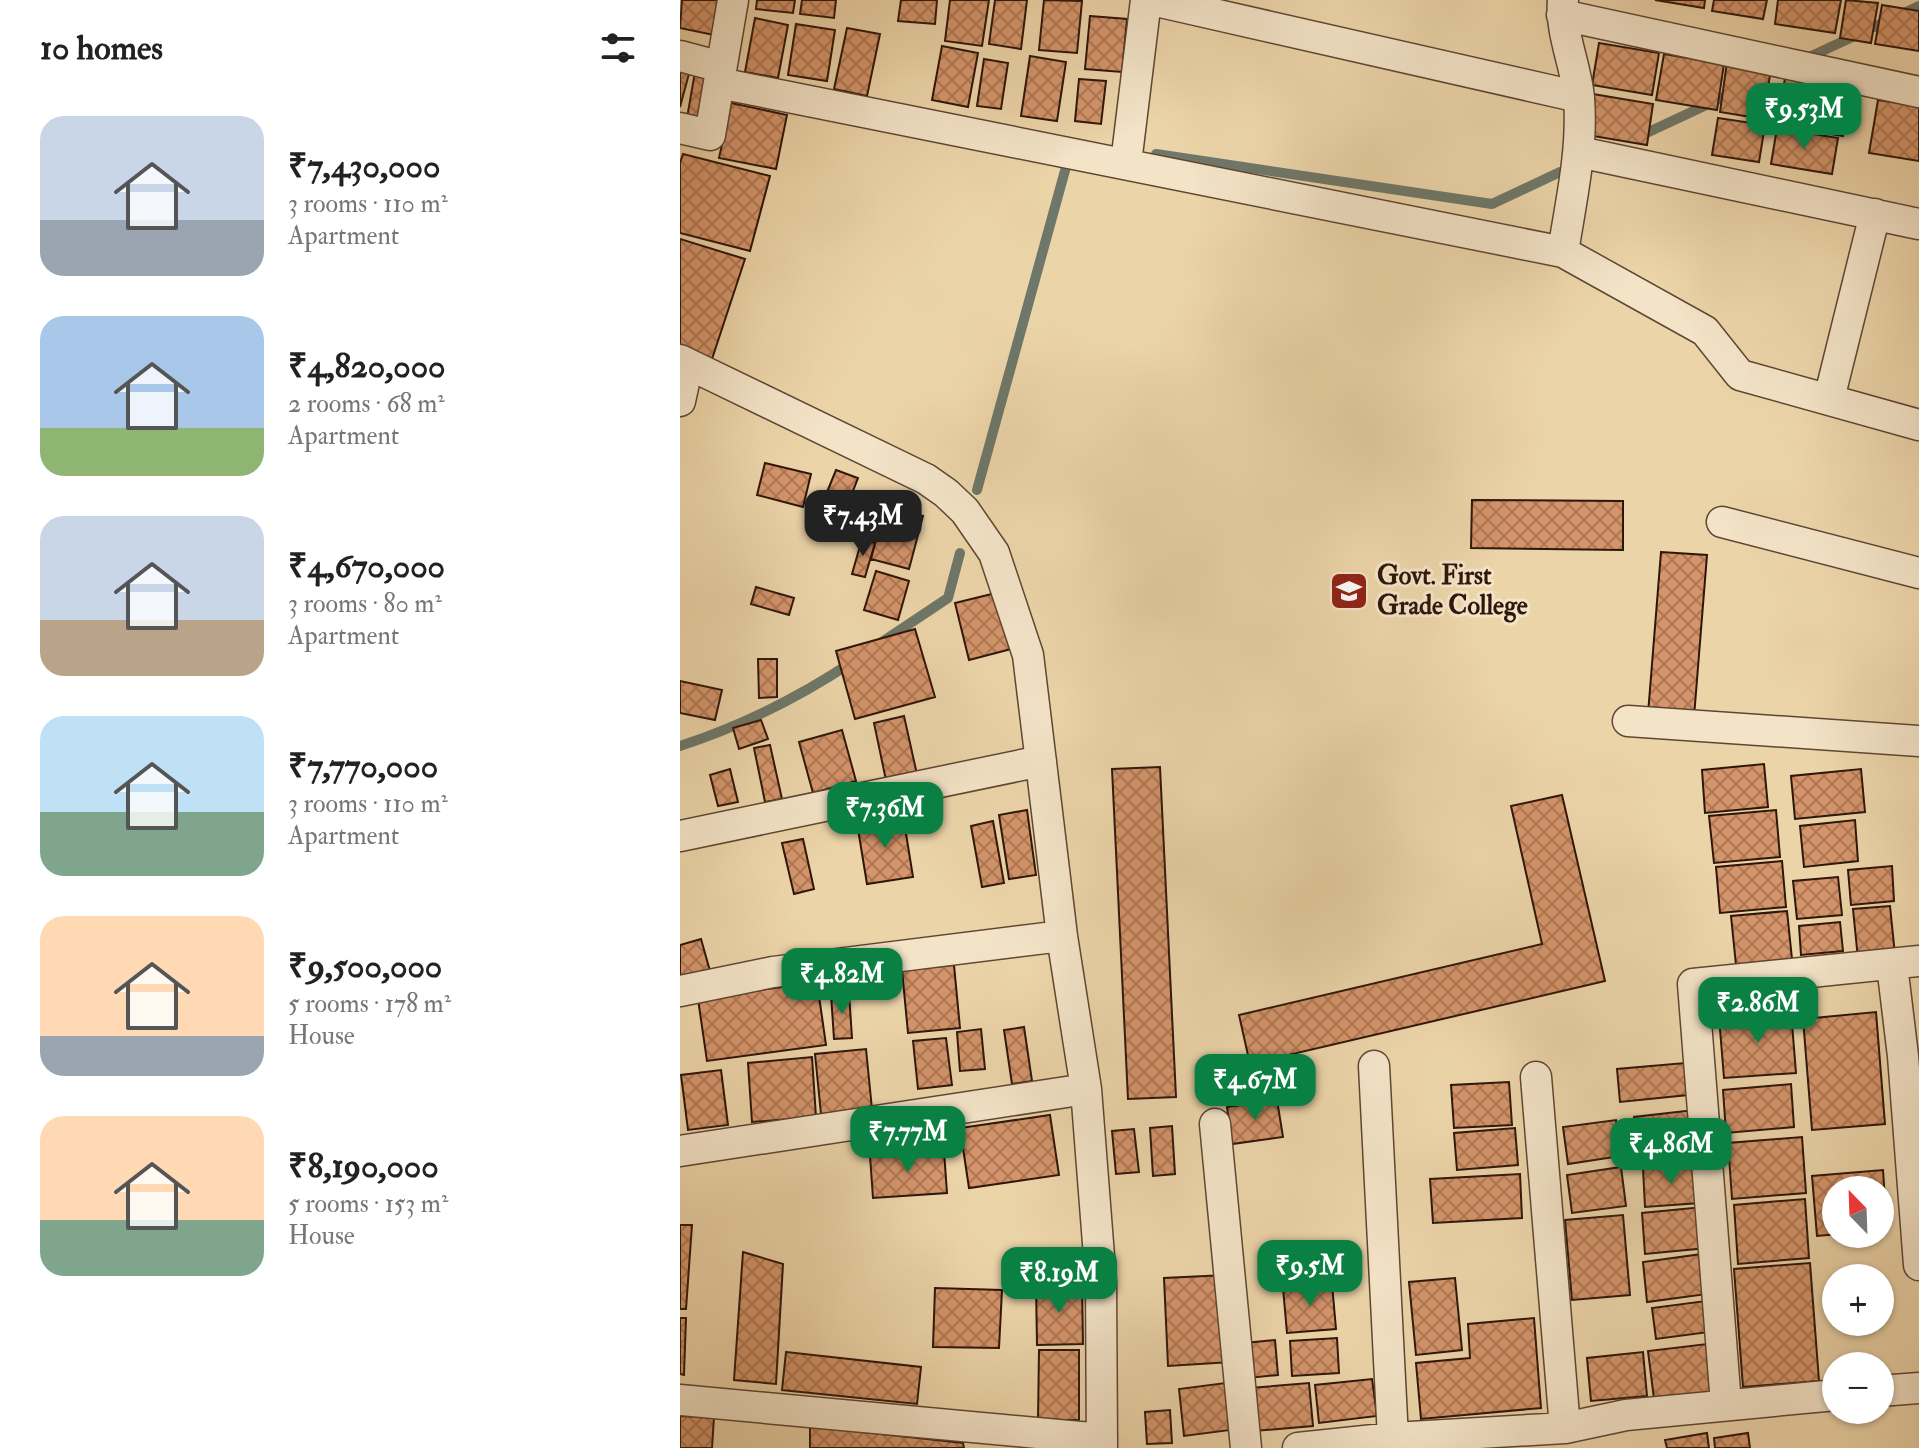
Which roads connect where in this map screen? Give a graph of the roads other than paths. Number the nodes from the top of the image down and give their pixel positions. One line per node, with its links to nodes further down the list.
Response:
1 (733, 0): 6 (street)
2 (1146, 0): 10 (street)
3 (1152, 0): 8 (street)
4 (1562, 8): 7 (street); 8 (street)
5 (680, 56): 6 (street)
6 (720, 75): 9 (street); 10 (street)
7 (1919, 92)
8 (1579, 97): 11 (street)
9 (680, 128)
10 (1126, 163): 14 (street)
11 (1577, 163): 12 (street); 14 (street)
12 (1875, 214): 13 (street); 16 (street)
13 (1919, 224)
14 (1563, 252): 16 (street)
15 (684, 362): 17 (street); 23 (street)
16 (1829, 399): 18 (street)
17 (680, 401)
18 (1919, 425)
19 (1722, 522): 20 (street)
20 (1919, 573)
21 (1628, 721): 22 (street)
22 (1919, 741)
23 (1041, 761): 24 (street); 25 (street)
24 (680, 836)
25 (1062, 936): 27 (street); 30 (street)
26 (1906, 963): 33 (street); 38 (street)
27 (680, 991)
28 (1374, 1066): 40 (street)
29 (1536, 1077): 39 (street)
30 (1086, 1089): 32 (street); 41 (street)
31 (1215, 1124): 42 (street)
32 (680, 1151)
33 (1919, 1265)
34 (1919, 1388): 35 (street)
35 (1894, 1390)
36 (1822, 1396): 38 (street)
37 (680, 1400): 41 (street)
38 (1726, 1404): 39 (street)
39 (1565, 1428): 40 (street)
40 (1393, 1438): 43 (street)
41 (1102, 1444)
42 (1246, 1448)
43 (1298, 1448)

